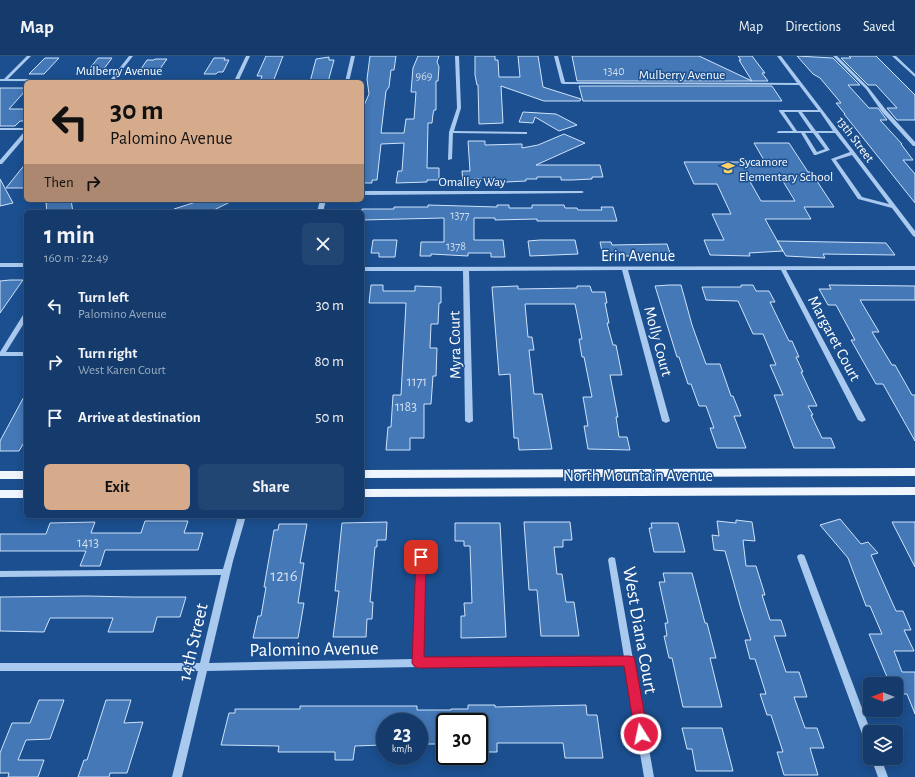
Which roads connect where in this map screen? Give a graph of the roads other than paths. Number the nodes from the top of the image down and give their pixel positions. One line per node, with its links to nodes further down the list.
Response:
1 (28, 56): 11 (street)
2 (131, 56): 12 (street)
3 (248, 56): 13 (street)
4 (353, 56): 14 (street)
5 (457, 56): 20 (street)
6 (556, 56): 15 (street, Mulberry Avenue)
7 (779, 56): 15 (street, 13th Street)
8 (835, 56): 28 (street)
9 (894, 56): 10 (street)
10 (915, 76)
11 (2, 80): 12 (street, Mulberry Avenue)
12 (112, 80)
13 (237, 80)
14 (347, 80)
15 (800, 84): 17 (street, 13th Street)
16 (799, 111): 17 (street); 22 (street); 24 (street)
17 (821, 111): 25 (street, 13th Street)
18 (0, 129): 19 (street)
19 (24, 129)
20 (451, 132): 26 (street); 32 (street)
21 (779, 132): 22 (street)
22 (796, 132): 23 (street)
23 (802, 132): 24 (street); 24 (street)
24 (814, 132): 25 (street)
25 (837, 132): 31 (street, 13th Street)
26 (525, 133)
27 (24, 135): 33 (street)
28 (908, 137): 29 (street); 30 (street)
29 (915, 137)
30 (915, 145)
31 (852, 152): 36 (street, 13th Street); 36 (street)
32 (450, 159)
33 (0, 164)
34 (364, 192): 35 (street, Omalley Way)
35 (582, 192)
36 (894, 207): 37 (street, 13th Street)
37 (915, 235)
38 (0, 265): 39 (street)
39 (24, 265)
40 (625, 268): 41 (street, Erin Avenue); 44 (street, Erin Avenue); 50 (street, Molly Court)
41 (783, 268): 42 (street, Erin Avenue); 48 (street, Margaret Court)
42 (915, 268)
43 (364, 269): 44 (street, Erin Avenue)
44 (466, 269): 49 (street, Myra Court)
45 (24, 318): 46 (street)
46 (1, 354): 47 (street)
47 (24, 354)
48 (862, 420)
49 (469, 421)
50 (666, 421)
51 (915, 472): 52 (main road, North Mountain Avenue)
52 (364, 474)
53 (0, 475): 54 (main road)
54 (24, 475)
55 (915, 491): 56 (main road, North Mountain Avenue)
56 (364, 493)
57 (0, 494): 58 (main road)
58 (24, 494)
59 (241, 518): 63 (street, 14th Street)
60 (421, 557): 66 (street)
61 (801, 557): 69 (street)
62 (612, 560): 65 (street, West Diana Court)
63 (226, 572): 64 (street); 68 (street, 14th Street)
64 (0, 574)
65 (629, 661): 66 (street, Palomino Avenue); 72 (street, West Diana Court)
66 (418, 663): 68 (street, Palomino Avenue)
67 (0, 667): 68 (street, Palomino Avenue)
68 (204, 667): 71 (street, 14th Street)
69 (864, 725)
70 (879, 765): 73 (street)
71 (177, 777)
72 (649, 777)
73 (883, 777)

